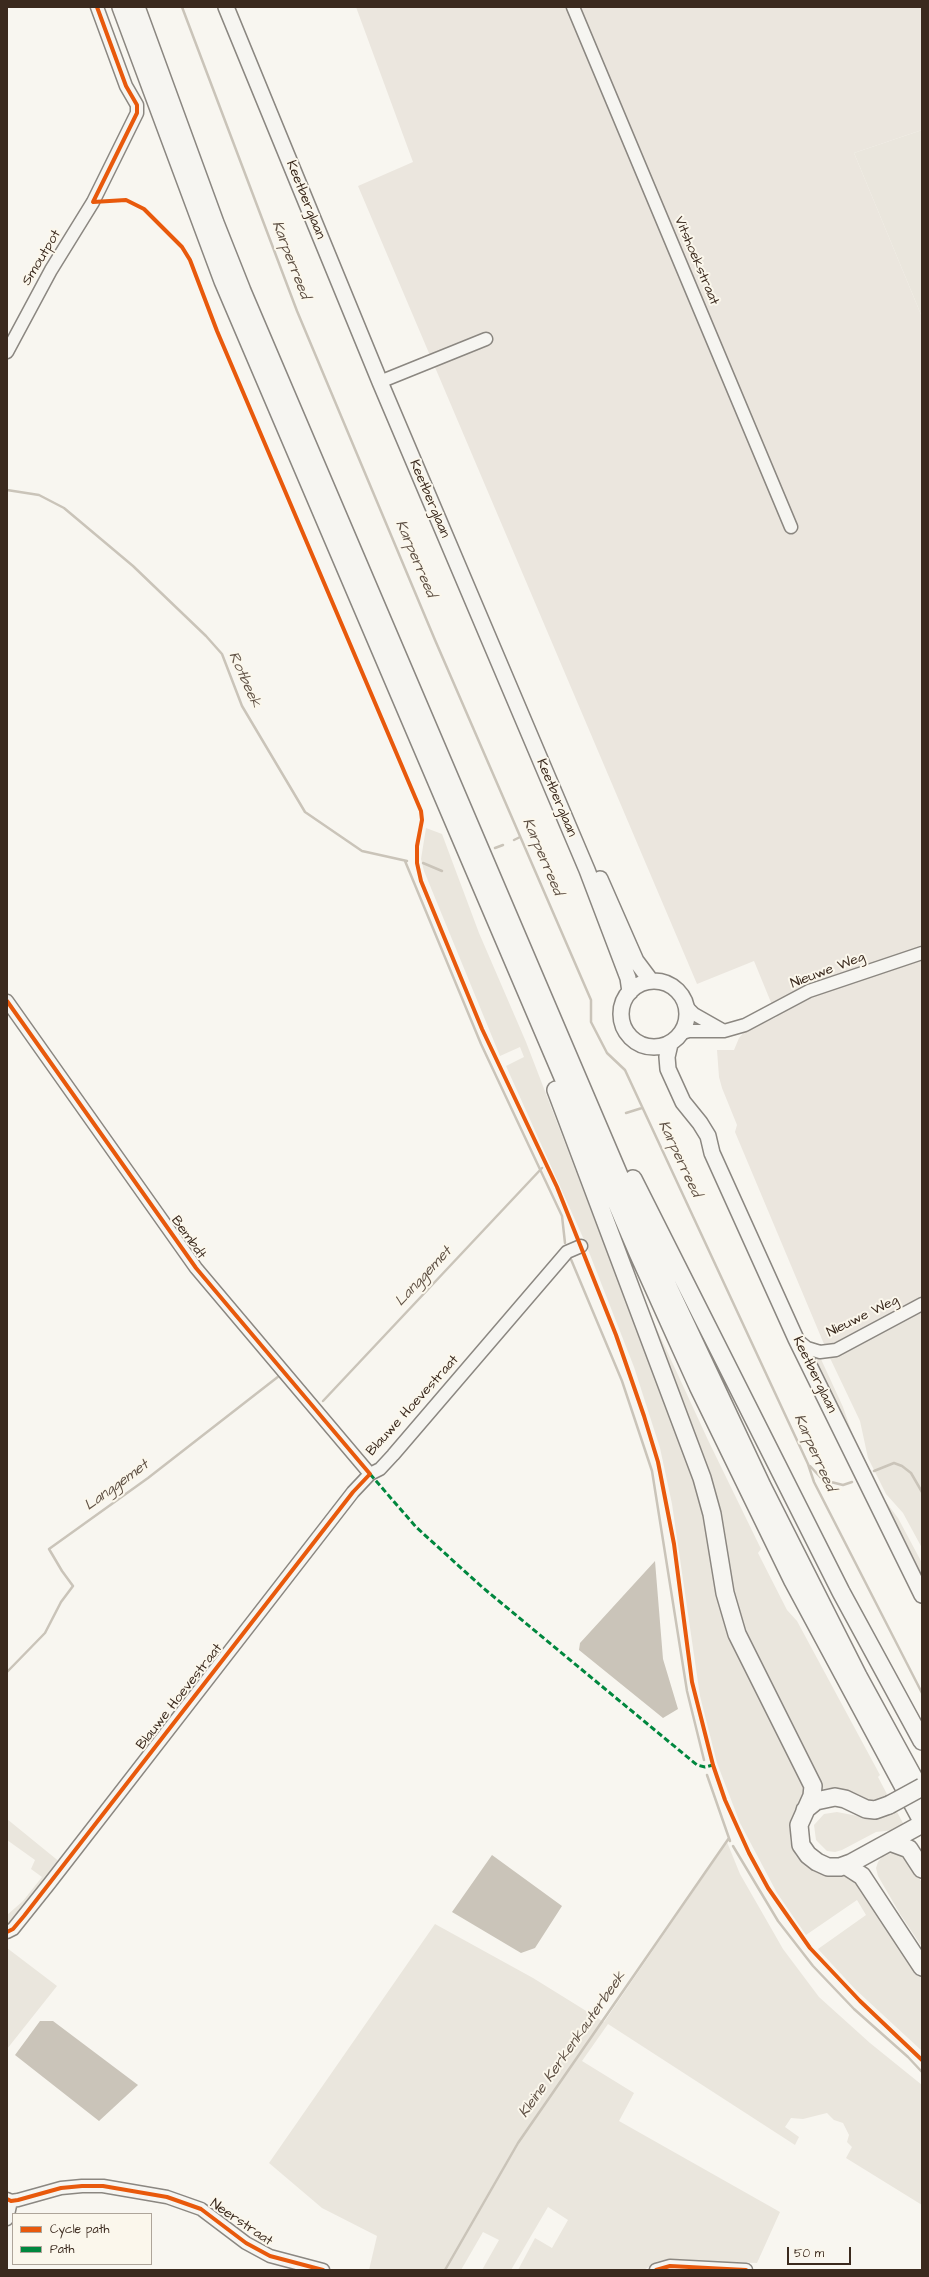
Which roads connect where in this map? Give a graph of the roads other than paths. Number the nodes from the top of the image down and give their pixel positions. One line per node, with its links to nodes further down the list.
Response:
1 (97, 7): 8 (street, Smoutpot)
2 (121, 7): 18 (highway)
3 (136, 7): 21 (highway)
4 (226, 7): 13 (main road, Keetberglaan)
5 (233, 7): 9 (main road, Keetberglaan)
6 (573, 7): 10 (street, Vitshoekstraat)
7 (486, 339): 9 (street)
8 (7, 352)
9 (386, 379): 12 (main road, Keetberglaan)
10 (791, 527)
11 (922, 953): 16 (street, Nieuwe Weg)
12 (651, 981): 13 (main road); 15 (main road)
13 (630, 992): 20 (main road)
14 (7, 1001): 26 (street, Bembdt)
15 (687, 1007): 16 (street); 17 (main road)
16 (724, 1031): 17 (street, Nieuwe Weg)
17 (682, 1033): 19 (main road)
18 (544, 1036): 31 (highway); 32 (highway)
19 (670, 1044): 20 (main road); 22 (main road, Keetberglaan)
20 (644, 1045): 22 (main road, Keetberglaan)
21 (592, 1110): 28 (highway); 30 (highway)
22 (712, 1153): 25 (main road, Keetberglaan)
23 (581, 1246): 26 (street, Blauwe Hoevestraat)
24 (922, 1304): 25 (street, Nieuwe Weg)
25 (796, 1339): 27 (main road, Keetberglaan)
26 (370, 1474): 38 (street, Blauwe Hoevestraat)
27 (922, 1595)
28 (922, 1741)
29 (922, 1787): 31 (highway, bridge)
30 (922, 1793)
31 (805, 1810): 36 (highway)
32 (922, 1820)
33 (922, 1824): 34 (highway)
34 (890, 1842): 35 (highway); 37 (highway)
35 (872, 1852): 36 (highway); 39 (highway)
36 (845, 1866): 40 (highway)
37 (922, 1869)
38 (7, 1932)
39 (922, 1954)
40 (922, 1967)
41 (9, 2200): 42 (street); 43 (street, Neerstraat)
42 (7, 2219)
43 (323, 2270)
44 (656, 2270): 45 (street)
45 (746, 2270)

